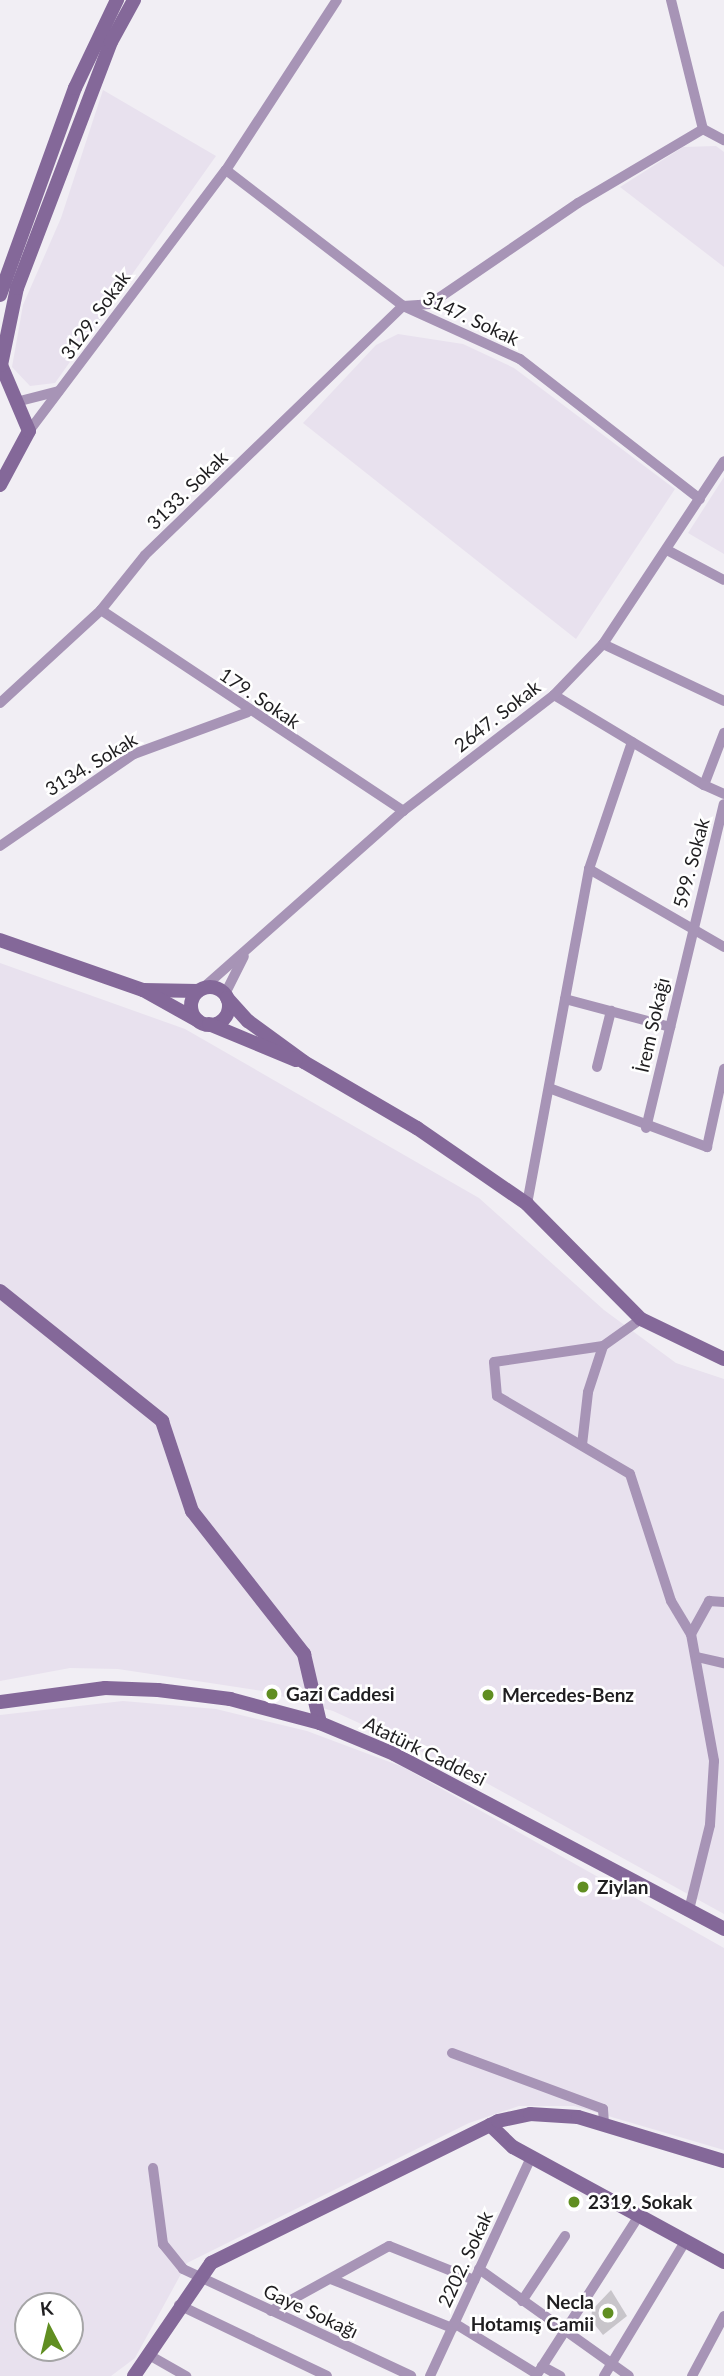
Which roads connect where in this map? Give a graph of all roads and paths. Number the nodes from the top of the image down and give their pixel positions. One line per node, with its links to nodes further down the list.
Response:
1 (117, 0): 8 (street)
2 (134, 0): 12 (street)
3 (337, 0): 7 (street, 3129. Sokak)
4 (671, 0): 5 (street)
5 (703, 129): 6 (street); 9 (street)
6 (724, 140)
7 (226, 170): 9 (street, 3147. Sokak); 10 (street, 3129. Sokak)
8 (0, 295)
9 (403, 306): 16 (street, 3147. Sokak); 19 (street, 3133. Sokak)
10 (75, 374): 12 (street); 13 (street, 3129. Sokak)
11 (0, 400): 12 (street)
12 (16, 402): 13 (street)
13 (29, 431): 15 (street, 3129. Sokak)
14 (724, 461): 16 (street, 2647. Sokak)
15 (0, 485)
16 (700, 499): 17 (street, 2647. Sokak)
17 (667, 550): 18 (street); 20 (street, 2647. Sokak)
18 (724, 580)
19 (100, 610): 23 (street, 3133. Sokak); 24 (street, 179. Sokak)
20 (603, 644): 21 (street, 2647. Sokak); 22 (street)
21 (554, 695): 26 (street); 31 (street, 2647. Sokak)
22 (724, 701)
23 (0, 703)
24 (248, 712): 31 (street, 179. Sokak); 32 (street, 3134. Sokak)
25 (724, 733): 27 (street)
26 (632, 742): 28 (street); 33 (street)
27 (719, 761): 28 (street)
28 (704, 785): 29 (street)
29 (724, 794)
30 (724, 804): 34 (street, 599. Sokak)
31 (403, 811): 37 (street, 2647. Sokak)
32 (0, 846)
33 (589, 869): 34 (street); 41 (street)
34 (691, 931): 36 (street); 44 (street, İrem Sokağı)
35 (0, 940): 38 (street)
36 (724, 947)
37 (244, 956): 39 (street, 2647. Sokak); 40 (street)
38 (143, 990): 39 (street); 43 (street)
39 (200, 990): 40 (street); 43 (street)
40 (226, 996): 43 (street); 45 (street)
41 (565, 999): 42 (street); 48 (street)
42 (611, 1011): 44 (street); 46 (street)
43 (204, 1022): 45 (street)
44 (670, 1027): 49 (street, İrem Sokağı)
45 (304, 1062): 50 (street)
46 (597, 1067)
47 (724, 1069): 49 (street)
48 (549, 1088): 49 (street); 50 (street)
49 (646, 1128)
50 (527, 1204): 52 (street)
51 (0, 1291): 61 (street)
52 (641, 1319): 53 (street); 54 (street)
53 (603, 1346): 55 (street); 55 (street)
54 (724, 1359)
55 (582, 1445): 57 (street)
56 (724, 1602): 57 (street)
57 (691, 1634): 58 (street)
58 (697, 1657): 59 (street); 62 (street)
59 (724, 1663)
60 (0, 1702): 61 (street, Atatürk Caddesi)
61 (320, 1723): 62 (street, Atatürk Caddesi)
62 (689, 1910): 63 (street, Atatürk Caddesi)
63 (724, 1929)
64 (452, 2053): 65 (street)
65 (604, 2123): 66 (street); 68 (street)
66 (490, 2124): 67 (street); 75 (street)
67 (531, 2157): 70 (street); 74 (street, 2202. Sokak)
68 (724, 2161)
69 (153, 2168): 75 (street)
70 (640, 2214): 72 (street); 82 (street)
71 (565, 2236): 77 (street)
72 (686, 2240): 73 (street); 84 (street)
73 (724, 2262)
74 (477, 2275): 76 (street); 77 (street); 81 (street, 2202. Sokak)
75 (197, 2278): 78 (street); 79 (street, Gaye Sokağı)
76 (331, 2279): 79 (street); 81 (street)
77 (522, 2301): 82 (street)
78 (179, 2305): 83 (street); 89 (street)
79 (271, 2311): 90 (street, Gaye Sokağı)
80 (724, 2316): 86 (street)
81 (453, 2325): 85 (street); 91 (street, 2202. Sokak)
82 (564, 2333): 84 (street); 85 (street)
83 (149, 2355): 87 (street); 88 (street)
84 (612, 2364): 93 (street); 94 (street)
85 (538, 2372): 92 (street)
86 (696, 2374)
87 (134, 2376)
88 (186, 2376)
89 (327, 2376)
90 (411, 2376)
91 (430, 2376)
92 (560, 2376)
93 (604, 2376)
94 (629, 2376)

